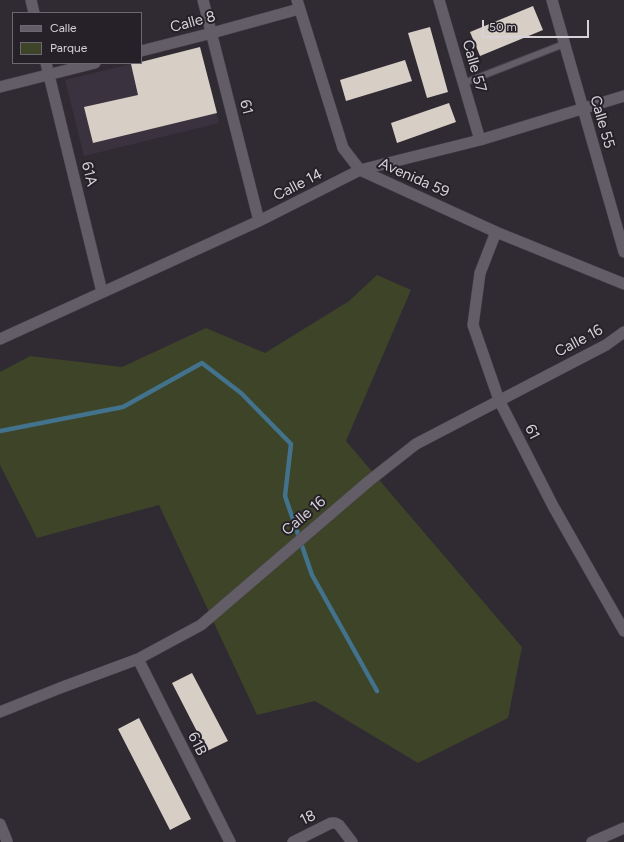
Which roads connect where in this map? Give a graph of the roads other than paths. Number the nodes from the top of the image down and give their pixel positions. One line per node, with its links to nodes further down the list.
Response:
1 (31, 0): 6 (street)
2 (203, 0): 7 (street, 61)
3 (439, 0): 13 (street, Calle 57)
4 (552, 0): 8 (street, Calle 55)
5 (298, 5): 7 (street, Calle 8); 18 (street, Avenida 59)
6 (34, 12)
7 (212, 34): 9 (street, Calle 8); 19 (street, 61)
8 (564, 44): 13 (lane); 16 (street, Calle 55)
9 (142, 51)
10 (46, 64): 12 (street, 61A)
11 (91, 64): 12 (street)
12 (49, 74): 14 (street); 23 (street, 61A)
13 (464, 83): 17 (street, Calle 57)
14 (0, 86)
15 (624, 96): 16 (street, Calle 14)
16 (582, 109): 17 (street, Calle 14); 21 (street, Calle 55)
17 (480, 140): 18 (street, Calle 14)
18 (360, 170): 19 (street, Calle 14); 20 (street, Avenida 59)
19 (259, 221): 23 (street, Calle 14)
20 (496, 232): 22 (street, Avenida 59); 26 (street, 61)
21 (624, 252)
22 (624, 284)
23 (102, 292): 25 (street, Calle 14)
24 (624, 332): 26 (street, Calle 16)
25 (0, 339)
26 (499, 400): 27 (street, 61); 28 (street, Calle 16)
27 (624, 631)
28 (138, 659): 29 (street, Calle 16); 33 (street, 61B)
29 (0, 712)
30 (0, 824): 32 (street)
31 (624, 828): 36 (street)
32 (7, 841)
33 (230, 842)
34 (293, 842): 35 (street, 18)
35 (352, 842)
36 (592, 842)

